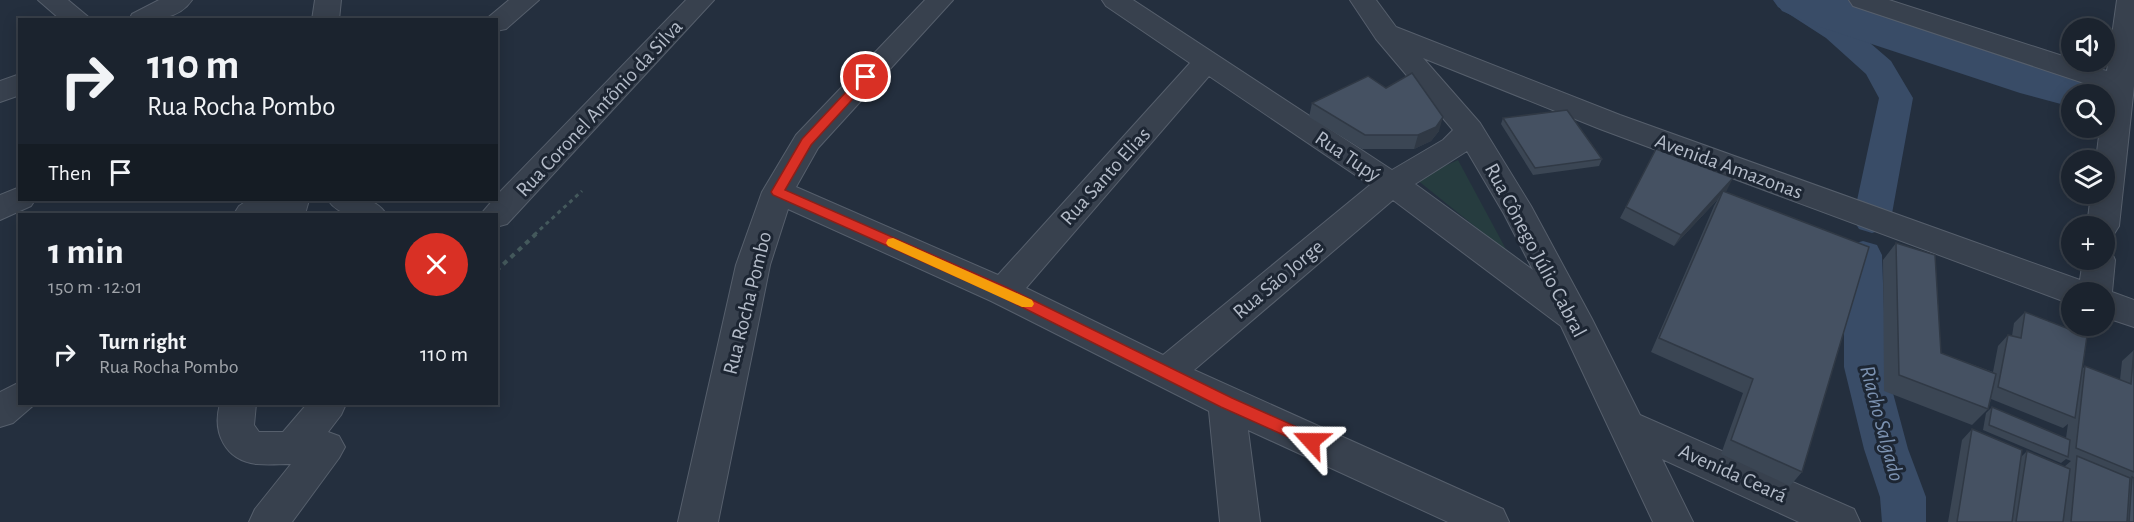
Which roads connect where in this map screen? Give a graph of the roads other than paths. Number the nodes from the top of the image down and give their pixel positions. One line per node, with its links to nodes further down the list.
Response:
1 (51, 0): 10 (street)
2 (179, 0): 11 (street)
3 (328, 0): 12 (street)
4 (700, 0): 27 (street, Rua Coronel Antônio da Silva)
5 (940, 0): 20 (street, Rua Rocha Pombo)
6 (1115, 0): 14 (street, Rua Tupý)
7 (1363, 0): 13 (street, Rua Cônego Júlio Cabral)
8 (1862, 0): 17 (street)
9 (2130, 0): 17 (street)
10 (76, 18)
11 (146, 18)
12 (325, 18)
13 (1386, 33): 18 (street, Rua Cônego Júlio Cabral); 29 (street, Avenida Amazonas)
14 (1207, 61): 19 (street, Rua Tupý); 30 (street, Rua Santo Elias)
15 (18, 84): 16 (street)
16 (0, 93)
17 (2118, 97): 28 (street)
18 (1470, 130): 19 (street, Rua São Jorge); 33 (street, Rua Cônego Júlio Cabral)
19 (1390, 185): 33 (street, Rua Tupý); 34 (street, Rua São Jorge)
20 (778, 192): 30 (street); 43 (street, Rua Rocha Pombo)
21 (18, 199): 24 (street)
22 (268, 201): 25 (street)
23 (346, 201): 26 (street)
24 (0, 209)
25 (251, 213)
26 (368, 213)
27 (498, 214)
28 (2104, 216)
29 (2061, 287)
30 (1003, 292): 34 (street)
31 (2115, 307): 32 (street)
32 (2134, 314)
33 (1575, 319): 40 (street, Rua Cônego Júlio Cabral)
34 (1166, 373): 36 (street)
35 (18, 398): 39 (street)
36 (1226, 403): 44 (street); 45 (street)
37 (328, 405): 41 (street)
38 (237, 406): 41 (street)
39 (0, 412)
40 (1625, 425): 46 (street, Rua Cônego Júlio Cabral); 47 (street, Avenida Ceará)
41 (309, 447): 42 (street)
42 (269, 522)
43 (698, 522)
44 (1240, 522)
45 (1489, 522)
46 (1673, 522)
47 (1840, 522)

